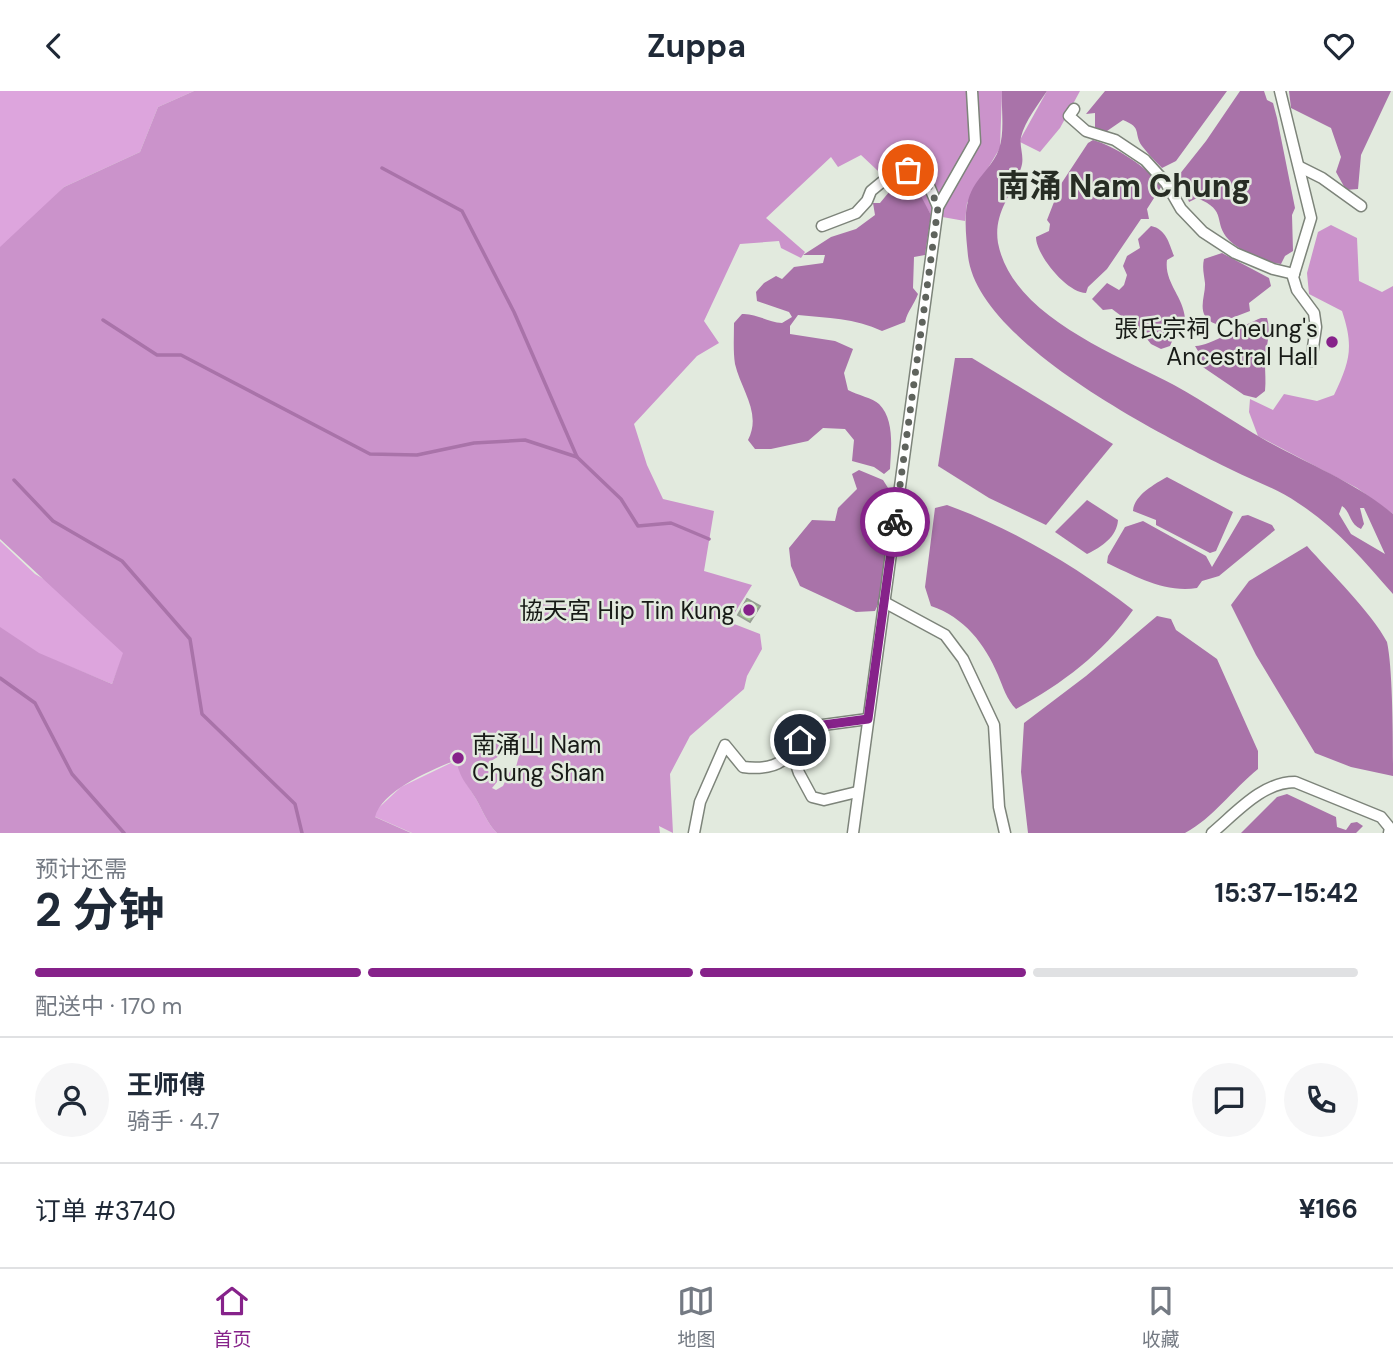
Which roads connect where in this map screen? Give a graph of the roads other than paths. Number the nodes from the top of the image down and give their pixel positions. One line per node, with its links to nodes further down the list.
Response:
1 (972, 91): 6 (street)
2 (1280, 91): 4 (street)
3 (1074, 109): 8 (street)
4 (1300, 167): 5 (street); 8 (street)
5 (1361, 206)
6 (938, 207): 7 (street); 10 (street)
7 (822, 226)
8 (1294, 274): 9 (street)
9 (1311, 361)
10 (884, 602): 11 (street); 16 (street)
11 (868, 719): 12 (street); 13 (street)
12 (792, 753): 13 (street); 14 (street)
13 (857, 792): 15 (street)
14 (694, 833)
15 (853, 833)
16 (1005, 833)
17 (1212, 833): 18 (street)
18 (1389, 833)

